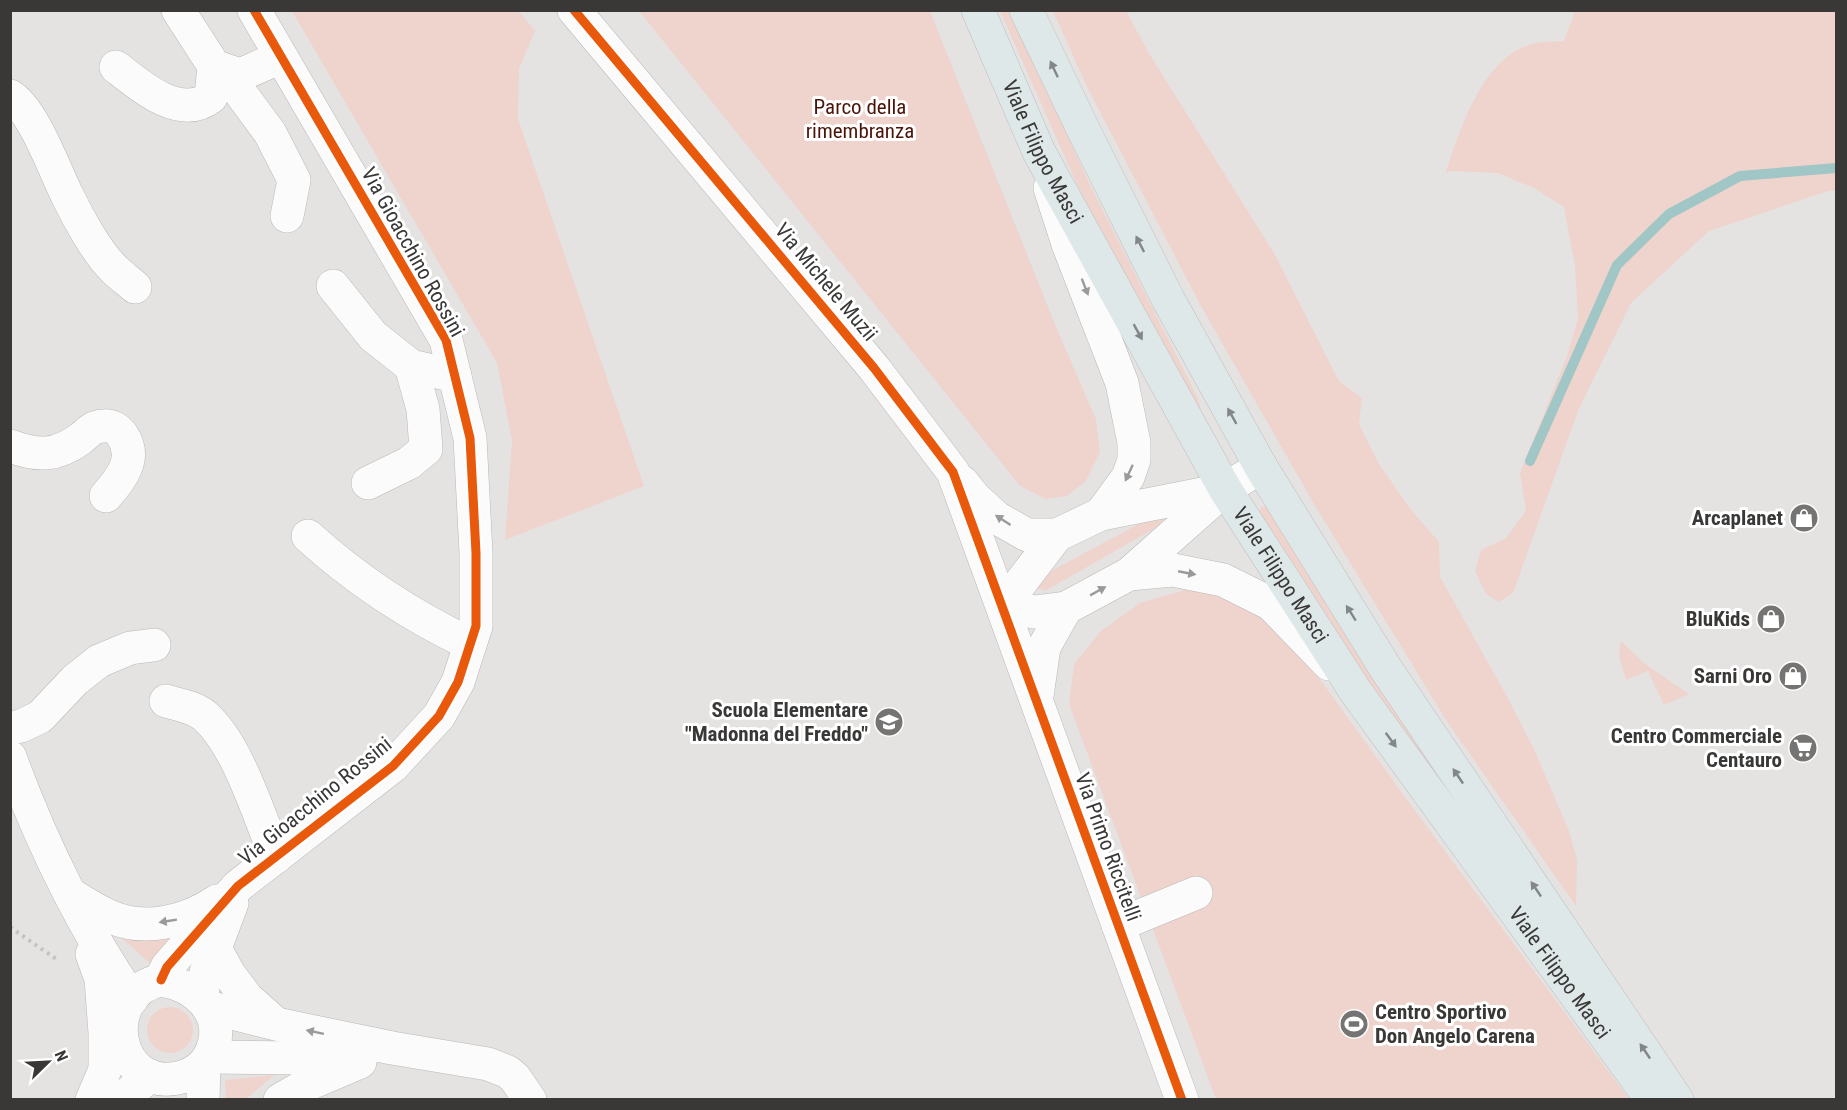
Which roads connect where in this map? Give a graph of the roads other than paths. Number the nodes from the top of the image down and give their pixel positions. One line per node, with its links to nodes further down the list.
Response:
1 (178, 10): 7 (street)
2 (254, 10): 6 (street, Via Gioacchino Rossini)
3 (574, 10): 18 (street, Via Michele Muzii)
4 (978, 10): 10 (main road, Viale Filippo Masci)
5 (1026, 10): 17 (main road, Viale Filippo Masci, one-way to 5)
6 (281, 57): 7 (street); 15 (street, Via Gioacchino Rossini)
7 (214, 66): 8 (street); 11 (street)
8 (116, 67)
9 (10, 96): 12 (street)
10 (1039, 152): 20 (main road, Viale Filippo Masci, one-way to 20); 22 (street, one-way to 22)
11 (287, 216)
12 (135, 286)
13 (333, 286): 14 (street)
14 (411, 366): 15 (street); 19 (street)
15 (455, 376): 28 (street, Via Gioacchino Rossini)
16 (10, 446): 21 (street)
17 (1261, 467): 20 (street); 56 (main road, Viale Filippo Masci, one-way to 17)
18 (953, 472): 23 (street, one-way to 18); 26 (street, Via Michele Muzii)
19 (368, 483)
20 (1225, 489): 22 (street); 25 (street); 30 (main road, Viale Filippo Masci)
21 (106, 496)
22 (1101, 514): 23 (street)
23 (1057, 535): 26 (street)
24 (308, 536): 28 (street)
25 (1129, 574): 27 (street, one-way to 25); 30 (street, one-way to 30)
26 (1003, 606): 27 (street); 31 (street, Via Primo Riccitelli)
27 (1066, 608): 31 (street)
28 (470, 644): 35 (street, Via Gioacchino Rossini)
29 (154, 645): 33 (street)
30 (1356, 693): 55 (main road, Viale Filippo Masci, one-way to 55)
31 (1036, 700): 39 (street, Via Primo Riccitelli)
32 (166, 701): 35 (street)
33 (10, 728)
34 (10, 757): 38 (street)
35 (276, 857): 36 (street, Via Gioacchino Rossini)
36 (238, 886): 38 (street, one-way to 38); 40 (street, Via Gioacchino Rossini); 41 (street, Via Gioacchino Rossini)
37 (1196, 893): 39 (street)
38 (69, 894): 41 (street); 41 (street)
39 (1118, 925): 54 (street, Via Primo Riccitelli)
40 (215, 948): 42 (street, Via Gioacchino Rossini); 43 (street)
41 (136, 988): 42 (street); 44 (street, Via Gioacchino Rossini); 47 (street)
42 (205, 1003): 43 (street); 46 (street)
43 (276, 1024): 45 (street, one-way to 43)
44 (121, 1033): 47 (street, Via Gioacchino Rossini); 48 (street)
45 (393, 1048): 46 (street); 52 (street); 53 (street)
46 (206, 1061): 48 (street); 51 (street)
47 (105, 1070): 49 (street, Via Gioacchino Rossini)
48 (161, 1085): 50 (street)
49 (92, 1100)
50 (120, 1100)
51 (203, 1100)
52 (280, 1100)
53 (530, 1100)
54 (1182, 1100)
55 (1652, 1100)
56 (1677, 1100)

